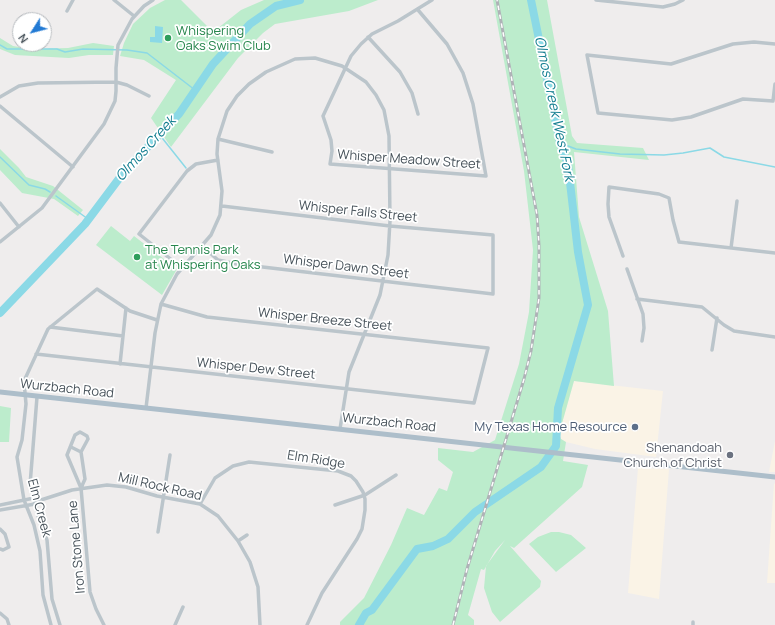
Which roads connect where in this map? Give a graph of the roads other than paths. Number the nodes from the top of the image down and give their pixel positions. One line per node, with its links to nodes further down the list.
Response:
1 (73, 0): 8 (street)
2 (114, 0): 9 (street)
3 (154, 0): 9 (street)
4 (432, 0): 7 (street)
5 (596, 0): 6 (street)
6 (683, 0)
7 (418, 10): 10 (street); 24 (street, Whisper Meadow Street)
8 (67, 11)
9 (134, 16): 13 (street)
10 (368, 37): 12 (street); 19 (street)
11 (775, 44): 17 (street)
12 (345, 67): 20 (street); 24 (street); 24 (street, Whisper Meadow Street)
13 (116, 82): 15 (street); 16 (street); 23 (street)
14 (775, 84): 17 (street)
15 (149, 96)
16 (0, 97)
17 (774, 103)
18 (0, 106): 23 (street)
19 (418, 114)
20 (218, 139): 21 (street); 22 (street)
21 (272, 152)
22 (218, 160): 27 (street); 35 (street)
23 (73, 167): 29 (street)
24 (389, 170): 28 (street)
25 (736, 202): 32 (street)
26 (0, 203): 29 (street)
27 (222, 206): 28 (street, Whisper Falls Street); 31 (street)
28 (390, 226): 37 (street); 38 (street, Whisper Falls Street)
29 (19, 227): 30 (street)
30 (0, 242)
31 (202, 246): 35 (street); 37 (street, Whisper Dawn Street)
32 (731, 248): 33 (street); 34 (street)
33 (775, 253)
34 (623, 256)
35 (182, 268): 40 (street)
36 (627, 269): 39 (street)
37 (382, 281): 38 (street, Whisper Dawn Street); 45 (street)
38 (493, 294)
39 (637, 299): 42 (street); 48 (street)
40 (162, 304): 43 (street); 45 (street, Whisper Breeze Street)
41 (126, 308): 43 (street); 44 (street); 46 (street)
42 (717, 318): 47 (street); 49 (street)
43 (157, 320): 52 (street)
44 (50, 327): 46 (street); 50 (street, Elm Creek)
45 (365, 334): 53 (street); 57 (street, Whisper Breeze Street)
46 (123, 336): 51 (street)
47 (775, 337)
48 (642, 341)
49 (712, 350)
50 (36, 354): 51 (street, Whisper Dew Street); 55 (street, Elm Creek)
51 (120, 364): 52 (street, Whisper Dew Street)
52 (151, 367): 53 (street, Whisper Dew Street); 58 (street)
53 (345, 389): 57 (street, Whisper Dew Street); 61 (street)
54 (0, 392): 55 (main road, Wurzbach Road)
55 (25, 396): 56 (main road, Wurzbach Road); 59 (street, Elm Creek)
56 (37, 397): 58 (main road, Wurzbach Road); 60 (street, Elm Creek)
57 (474, 403)
58 (146, 408): 61 (main road, Wurzbach Road)
59 (25, 420): 60 (street); 71 (street, Elm Creek)
60 (34, 421): 70 (street, Elm Creek)
61 (340, 429): 66 (main road, Wurzbach Road)
62 (71, 447): 63 (street); 63 (street); 67 (street)
63 (81, 452): 67 (street)
64 (170, 456): 69 (street)
65 (396, 475): 68 (street)
66 (775, 477)
67 (82, 488): 69 (street, Mill Rock Road); 72 (street, Mill Rock Road); 91 (street, Iron Stone Lane)
68 (364, 495): 75 (street, Elm Ridge); 77 (street); 94 (street)
69 (162, 497): 75 (street, Mill Rock Road); 82 (street)
70 (34, 498): 71 (street); 72 (street); 74 (street, Elm Creek)
71 (24, 500): 73 (street); 78 (street, Elm Creek)
72 (41, 500): 74 (street, Mill Rock Road)
73 (12, 503): 76 (street); 79 (street)
74 (35, 504): 78 (street, Mill Rock Road); 90 (street, Elm Creek)
75 (200, 504): 84 (street, Mill Rock Road)
76 (0, 505)
77 (335, 505)
78 (27, 506): 79 (street, Mill Rock Road); 89 (street, Elm Creek)
79 (13, 509): 80 (street, Mill Rock Road)
80 (0, 510)
81 (0, 529): 85 (street)
82 (158, 532)
83 (247, 535): 84 (street)
84 (238, 541): 93 (street, Mill Rock Road)
85 (0, 549)
86 (183, 607): 92 (street)
87 (0, 613): 88 (street)
88 (9, 625)
89 (51, 625)
90 (60, 625)
91 (104, 625)
92 (175, 625)
93 (260, 625)
94 (307, 625)

